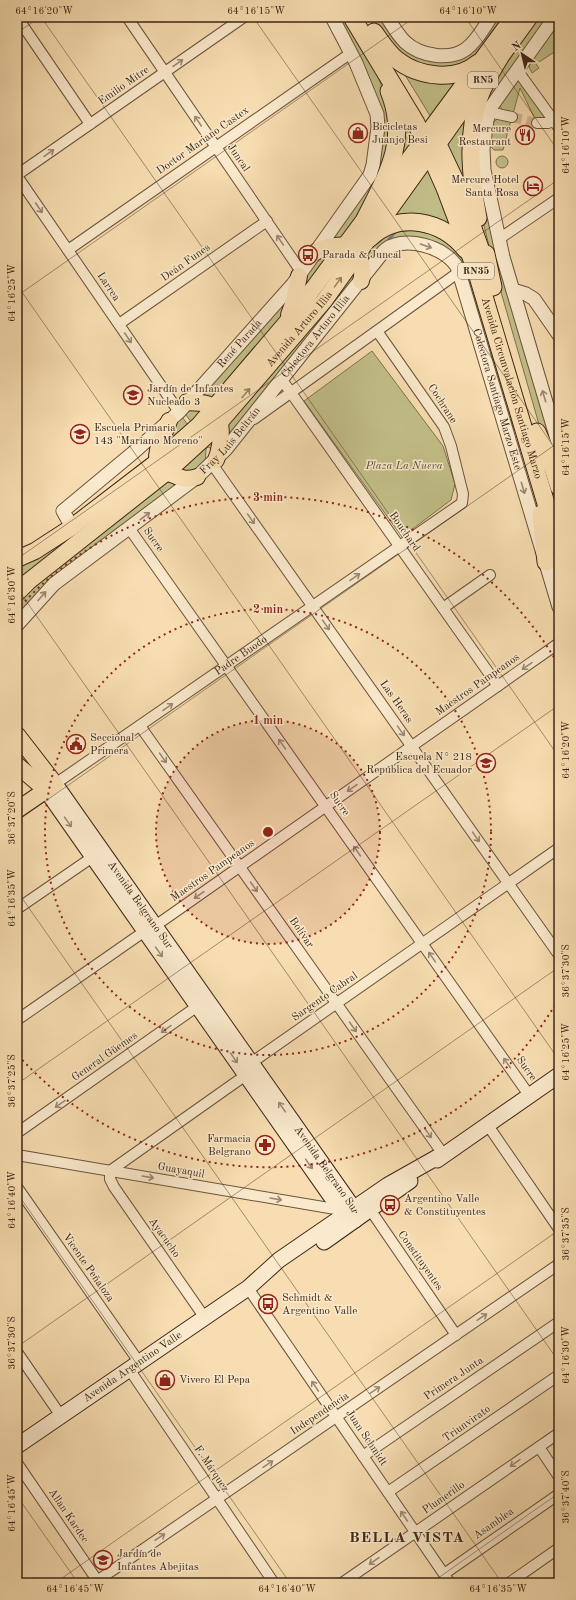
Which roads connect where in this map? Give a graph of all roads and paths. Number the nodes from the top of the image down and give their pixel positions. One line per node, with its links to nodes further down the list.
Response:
1 (17, 17): 20 (street)
2 (127, 17): 16 (street, Juncal)
3 (332, 17): 13 (street)
4 (352, 17): 22 (highway, Avenida Circunvalación Santiago Marzo / RN35); 26 (highway)
5 (365, 17): 12 (highway, Avenida Circunvalación Santiago Marzo / RN35)
6 (387, 17): 7 (street)
7 (491, 17)
8 (514, 17): 14 (highway, Avenida Arturo Illia / RN5)
9 (529, 17): 14 (highway, Avenida Arturo Illia / RN5)
10 (555, 17): 15 (street)
11 (238, 19): 16 (street, Emilio Mitre, one-way to 11)
12 (374, 32): 14 (highway); 22 (highway, Avenida Circunvalación Santiago Marzo / RN35)
13 (351, 53): 23 (street, Doctor Mariano Castex); 33 (street, René Parada)
14 (494, 55): 22 (highway, Avenida Arturo Illia / RN5); 39 (highway)
15 (517, 70): 17 (street); 21 (street)
16 (165, 72): 20 (street, Emilio Mitre); 23 (street, Juncal, one-way to 16)
17 (489, 112): 18 (street); 29 (street)
18 (512, 117)
19 (537, 123): 21 (street)
20 (90, 124): 24 (street, Emilio Mitre, one-way to 20)
21 (556, 125)
22 (431, 141): 26 (main road, Avenida Arturo Illia); 28 (main road, Avenida Arturo Illia); 34 (highway, Avenida Circunvalación Santiago Marzo / RN35); 39 (highway, Avenida Circunvalación Santiago Marzo / RN35)
23 (216, 147): 27 (street, Juncal); 32 (street, Doctor Mariano Castex)
24 (17, 176): 32 (street, Larrea, one-way to 32)
25 (559, 198): 29 (street)
26 (365, 218): 30 (main road, Avenida Arturo Illia)
27 (267, 221): 37 (street, Juncal, one-way to 27); 41 (street, Deán Funes)
28 (370, 238): 34 (highway); 35 (main road, Avenida Arturo Illia)
29 (499, 239): 40 (street)
30 (345, 246): 33 (main road); 35 (main road); 42 (main road, Avenida Arturo Illia)
31 (388, 248): 36 (street, Colectora Santiago Marzo Este, one-way to 36); 38 (street, Colectora Arturo Illia)
32 (68, 250): 41 (street, Larrea)
33 (316, 252): 37 (street, René Parada)
34 (470, 255): 46 (highway, Avenida Circunvalación Santiago Marzo / RN35)
35 (358, 256): 38 (main road); 49 (main road, Avenida Arturo Illia, one-way to 35)
36 (459, 272): 43 (street, Fray Luis Beltrán); 64 (street, Colectora Santiago Marzo Este, one-way to 64)
37 (300, 274): 42 (main road); 48 (street, René Parada)
38 (361, 281): 45 (street, Colectora Arturo Illia)
39 (493, 287): 51 (highway, Avenida Circunvalación Santiago Marzo / RN35)
40 (513, 290): 44 (street); 52 (street, one-way to 40)
41 (119, 324): 48 (street, Larrea, one-way to 48)
42 (285, 325): 49 (main road, Avenida Arturo Illia)
43 (377, 331): 47 (street, Fray Luis Beltrán); 57 (street, Cochrane)
44 (559, 335)
45 (282, 380): 47 (street, Bouchard); 50 (street, Colectora Arturo Illia)
46 (512, 392): 62 (highway, Avenida Circunvalación Santiago Marzo / RN35); 64 (highway)
47 (290, 393): 50 (street, Fray Luis Beltrán); 61 (street, Bouchard)
48 (178, 412): 49 (main road); 54 (main road); 59 (street, René Parada)
49 (217, 416): 53 (main road); 54 (main road, Avenida Arturo Illia)
50 (245, 425): 53 (street, Fray Luis Beltrán)
51 (536, 432): 56 (highway); 58 (highway, Avenida Circunvalación Santiago Marzo / RN35)
52 (559, 446)
53 (214, 462): 55 (street, Fray Luis Beltrán); 67 (street, Las Heras, one-way to 67)
54 (162, 467): 55 (main road); 59 (main road, Avenida Arturo Illia); 66 (main road, Avenida Arturo Illia)
55 (198, 477): 60 (street, Fray Luis Beltrán, one-way to 55)
56 (559, 487)
57 (463, 500): 61 (street, Padre Buodo)
58 (559, 506)
59 (72, 527): 63 (main road, Avenida Arturo Illia)
60 (130, 528): 70 (street, Fray Luis Beltrán, one-way to 60); 72 (street, Sucre)
61 (399, 547): 67 (street, Padre Buodo, one-way to 61); 69 (street, Bouchard)
62 (559, 547)
63 (17, 559)
64 (546, 562): 68 (street, Colectora Santiago Marzo Este)
65 (490, 575): 69 (street)
66 (17, 593)
67 (313, 606): 72 (street, Padre Buodo); 76 (street, Las Heras, one-way to 76)
68 (559, 607)
69 (443, 608): 73 (street, Bouchard)
70 (17, 625)
71 (559, 643): 73 (street, Maestros Pampeanos, one-way to 73)
72 (227, 666): 74 (street, Padre Buodo, one-way to 72); 79 (street, Sucre, one-way to 72)
73 (498, 686): 76 (street, Maestros Pampeanos)
74 (140, 726): 78 (street, Padre Buodo); 83 (street, Bolívar, one-way to 83)
75 (17, 735): 78 (main road, Avenida Belgrano Sur)
76 (412, 746): 79 (street, Maestros Pampeanos, one-way to 79); 84 (street, Las Heras, one-way to 84)
77 (17, 765): 78 (main road, Avenida Belgrano Sur)
78 (50, 787): 80 (main road, Padre Buodo); 82 (main road, Avenida Belgrano Sur)
79 (326, 806): 83 (street, Maestros Pampeanos); 87 (street, Sucre, one-way to 79)
80 (17, 810)
81 (559, 848): 84 (street, Sargento Cabral)
82 (97, 853): 85 (street); 86 (main road, Avenida Belgrano Sur)
83 (240, 867): 86 (street, Maestros Pampeanos, one-way to 86); 90 (street, Bolívar, one-way to 90)
84 (509, 884): 87 (street, Sargento Cabral); 88 (street, Las Heras)
85 (17, 909)
86 (150, 928): 89 (main road, Avenida Belgrano Sur); 91 (street, Maestros Pampeanos)
87 (423, 944): 90 (street, Sargento Cabral); 94 (street, Sucre, one-way to 87)
88 (559, 955)
89 (202, 1003): 92 (main road, Avenida Belgrano Sur); 96 (street, General Güemes, one-way to 96)
90 (337, 1004): 92 (street, Sargento Cabral); 97 (street, Bolívar, one-way to 97)
91 (17, 1020)
92 (249, 1069): 99 (street, Sargento Cabral); 101 (main road, Avenida Belgrano Sur)
93 (559, 1075): 94 (main road, Avenida Argentino Valle)
94 (530, 1095): 95 (main road, Avenida Argentino Valle)
95 (487, 1124): 97 (main road, Avenida Argentino Valle); 102 (street)
96 (17, 1133)
97 (443, 1154): 101 (main road, Avenida Argentino Valle)
98 (17, 1155): 99 (street, Guayaquil)
99 (110, 1171): 101 (street, Guayaquil, one-way to 101); 105 (street, Ayacucho)
100 (17, 1187): 109 (street, Vicente Peñaloza)
101 (355, 1211): 104 (main road, Avenida Argentino Valle); 107 (street, Constituyentes)
102 (559, 1229)
103 (559, 1264): 107 (street, Independencia, one-way to 103)
104 (248, 1288): 105 (main road, Avenida Argentino Valle); 112 (street, Juan Schmidt, one-way to 104)
105 (204, 1318): 109 (main road, Avenida Argentino Valle)
106 (559, 1322): 116 (street, Primera Junta)
107 (456, 1335): 112 (street, Independencia, one-way to 107)
108 (17, 1352): 111 (street)
109 (134, 1366): 111 (main road, Avenida Argentino Valle); 121 (street, F. Márquez)
110 (559, 1375): 119 (street, Triunvirato)
111 (61, 1416): 114 (main road, Avenida Argentino Valle)
112 (336, 1417): 116 (street, Juan Schmidt); 121 (street, Independencia, one-way to 112)
113 (559, 1433): 115 (street, Plumerillo)
114 (17, 1446)
115 (539, 1447): 118 (street); 122 (street, Plumerillo, one-way to 122)
116 (363, 1456): 119 (street, Juan Schmidt)
117 (17, 1463): 125 (street, Allan Kardec)
118 (559, 1477)
119 (388, 1492): 122 (street, Juan Schmidt, one-way to 119)
120 (559, 1494): 124 (street, Asamblea)
121 (217, 1499): 125 (street, Independencia, one-way to 121); 126 (street, F. Márquez)
122 (415, 1532): 124 (street, Juan Schmidt); 127 (street, Plumerillo, one-way to 127)
123 (559, 1548): 129 (street)
124 (444, 1574): 128 (street, Juan Schmidt)
125 (97, 1582)
126 (274, 1583)
127 (342, 1583)
128 (450, 1583)
129 (509, 1583)

